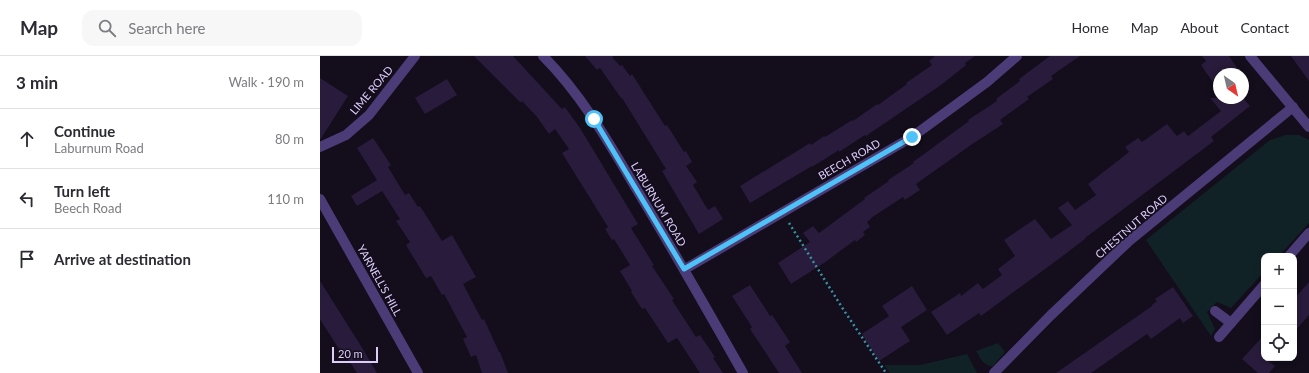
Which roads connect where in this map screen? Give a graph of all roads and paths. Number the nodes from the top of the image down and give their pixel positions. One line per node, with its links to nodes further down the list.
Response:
1 (415, 56): 7 (street, LIME ROAD)
2 (543, 56): 12 (street, LABURNUM ROAD)
3 (1017, 56): 9 (street, BEECH ROAD)
4 (1250, 56): 5 (street)
5 (1293, 107): 6 (street); 20 (street, CHESTNUT ROAD)
6 (1309, 127)
7 (320, 147)
8 (320, 199): 17 (street, YARNELL'S HILL)
9 (782, 212): 12 (street, BEECH ROAD); 19 (path)
10 (1309, 233): 11 (street)
11 (1292, 253)
12 (684, 269): 18 (street, LABURNUM ROAD)
13 (1261, 289): 15 (street)
14 (1215, 311): 15 (street)
15 (1232, 323): 16 (street)
16 (1220, 337)
17 (418, 373)
18 (743, 373)
19 (886, 373)
20 (994, 373)

